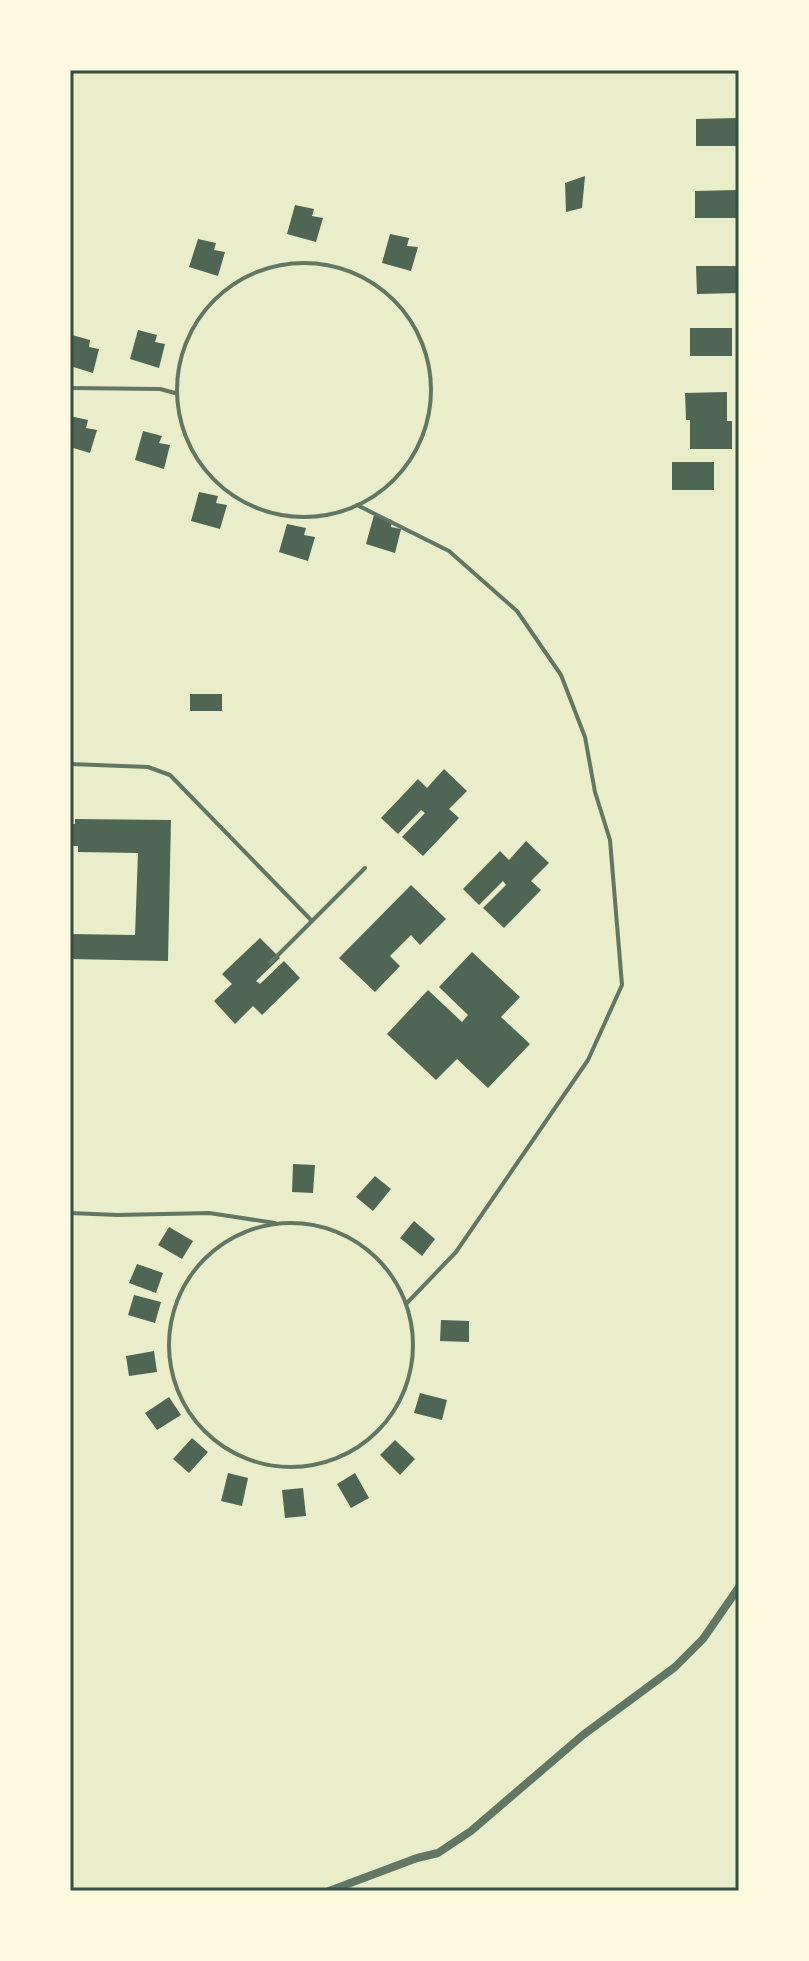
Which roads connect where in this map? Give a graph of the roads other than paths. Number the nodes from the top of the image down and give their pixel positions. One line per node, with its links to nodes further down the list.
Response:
1 (70, 388): 2 (lane)
2 (175, 393): 3 (lane); 3 (lane)
3 (357, 505): 10 (lane)
4 (70, 764): 6 (lane)
5 (365, 868): 6 (lane)
6 (312, 921): 7 (lane)
7 (270, 963)
8 (70, 1213): 9 (lane)
9 (276, 1223): 10 (lane); 10 (lane)
10 (407, 1303)
11 (739, 1587): 12 (street)
12 (329, 1891)

